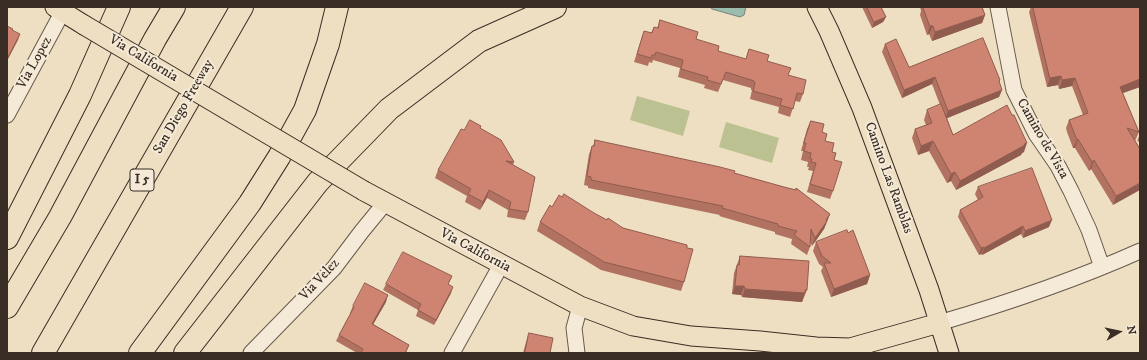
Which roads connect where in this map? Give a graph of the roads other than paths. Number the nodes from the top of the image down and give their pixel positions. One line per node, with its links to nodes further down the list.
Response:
1 (119, 7): 11 (highway)
2 (174, 7): 16 (highway)
3 (242, 7): 18 (highway, San Diego Freeway / I 5)
4 (337, 7): 19 (highway)
5 (556, 7): 20 (highway)
6 (817, 7): 17 (main road, Camino Las Ramblas)
7 (998, 7): 14 (street, Camino de Vista)
8 (59, 9): 9 (street, Via Lopez); 10 (main road, Via California, bridge)
9 (7, 115)
10 (385, 203): 13 (main road, Via California); 21 (street, Via Velez)
11 (7, 238)
12 (1140, 251): 14 (street)
13 (501, 264): 15 (main road, Via California); 22 (street)
14 (1102, 267): 17 (street)
15 (580, 306): 17 (main road, Via California); 23 (street)
16 (7, 307)
17 (939, 323): 24 (main road, Camino Las Ramblas)
18 (42, 353)
19 (140, 353)
20 (185, 353)
21 (251, 353)
22 (452, 353)
23 (577, 353)
24 (949, 353)

